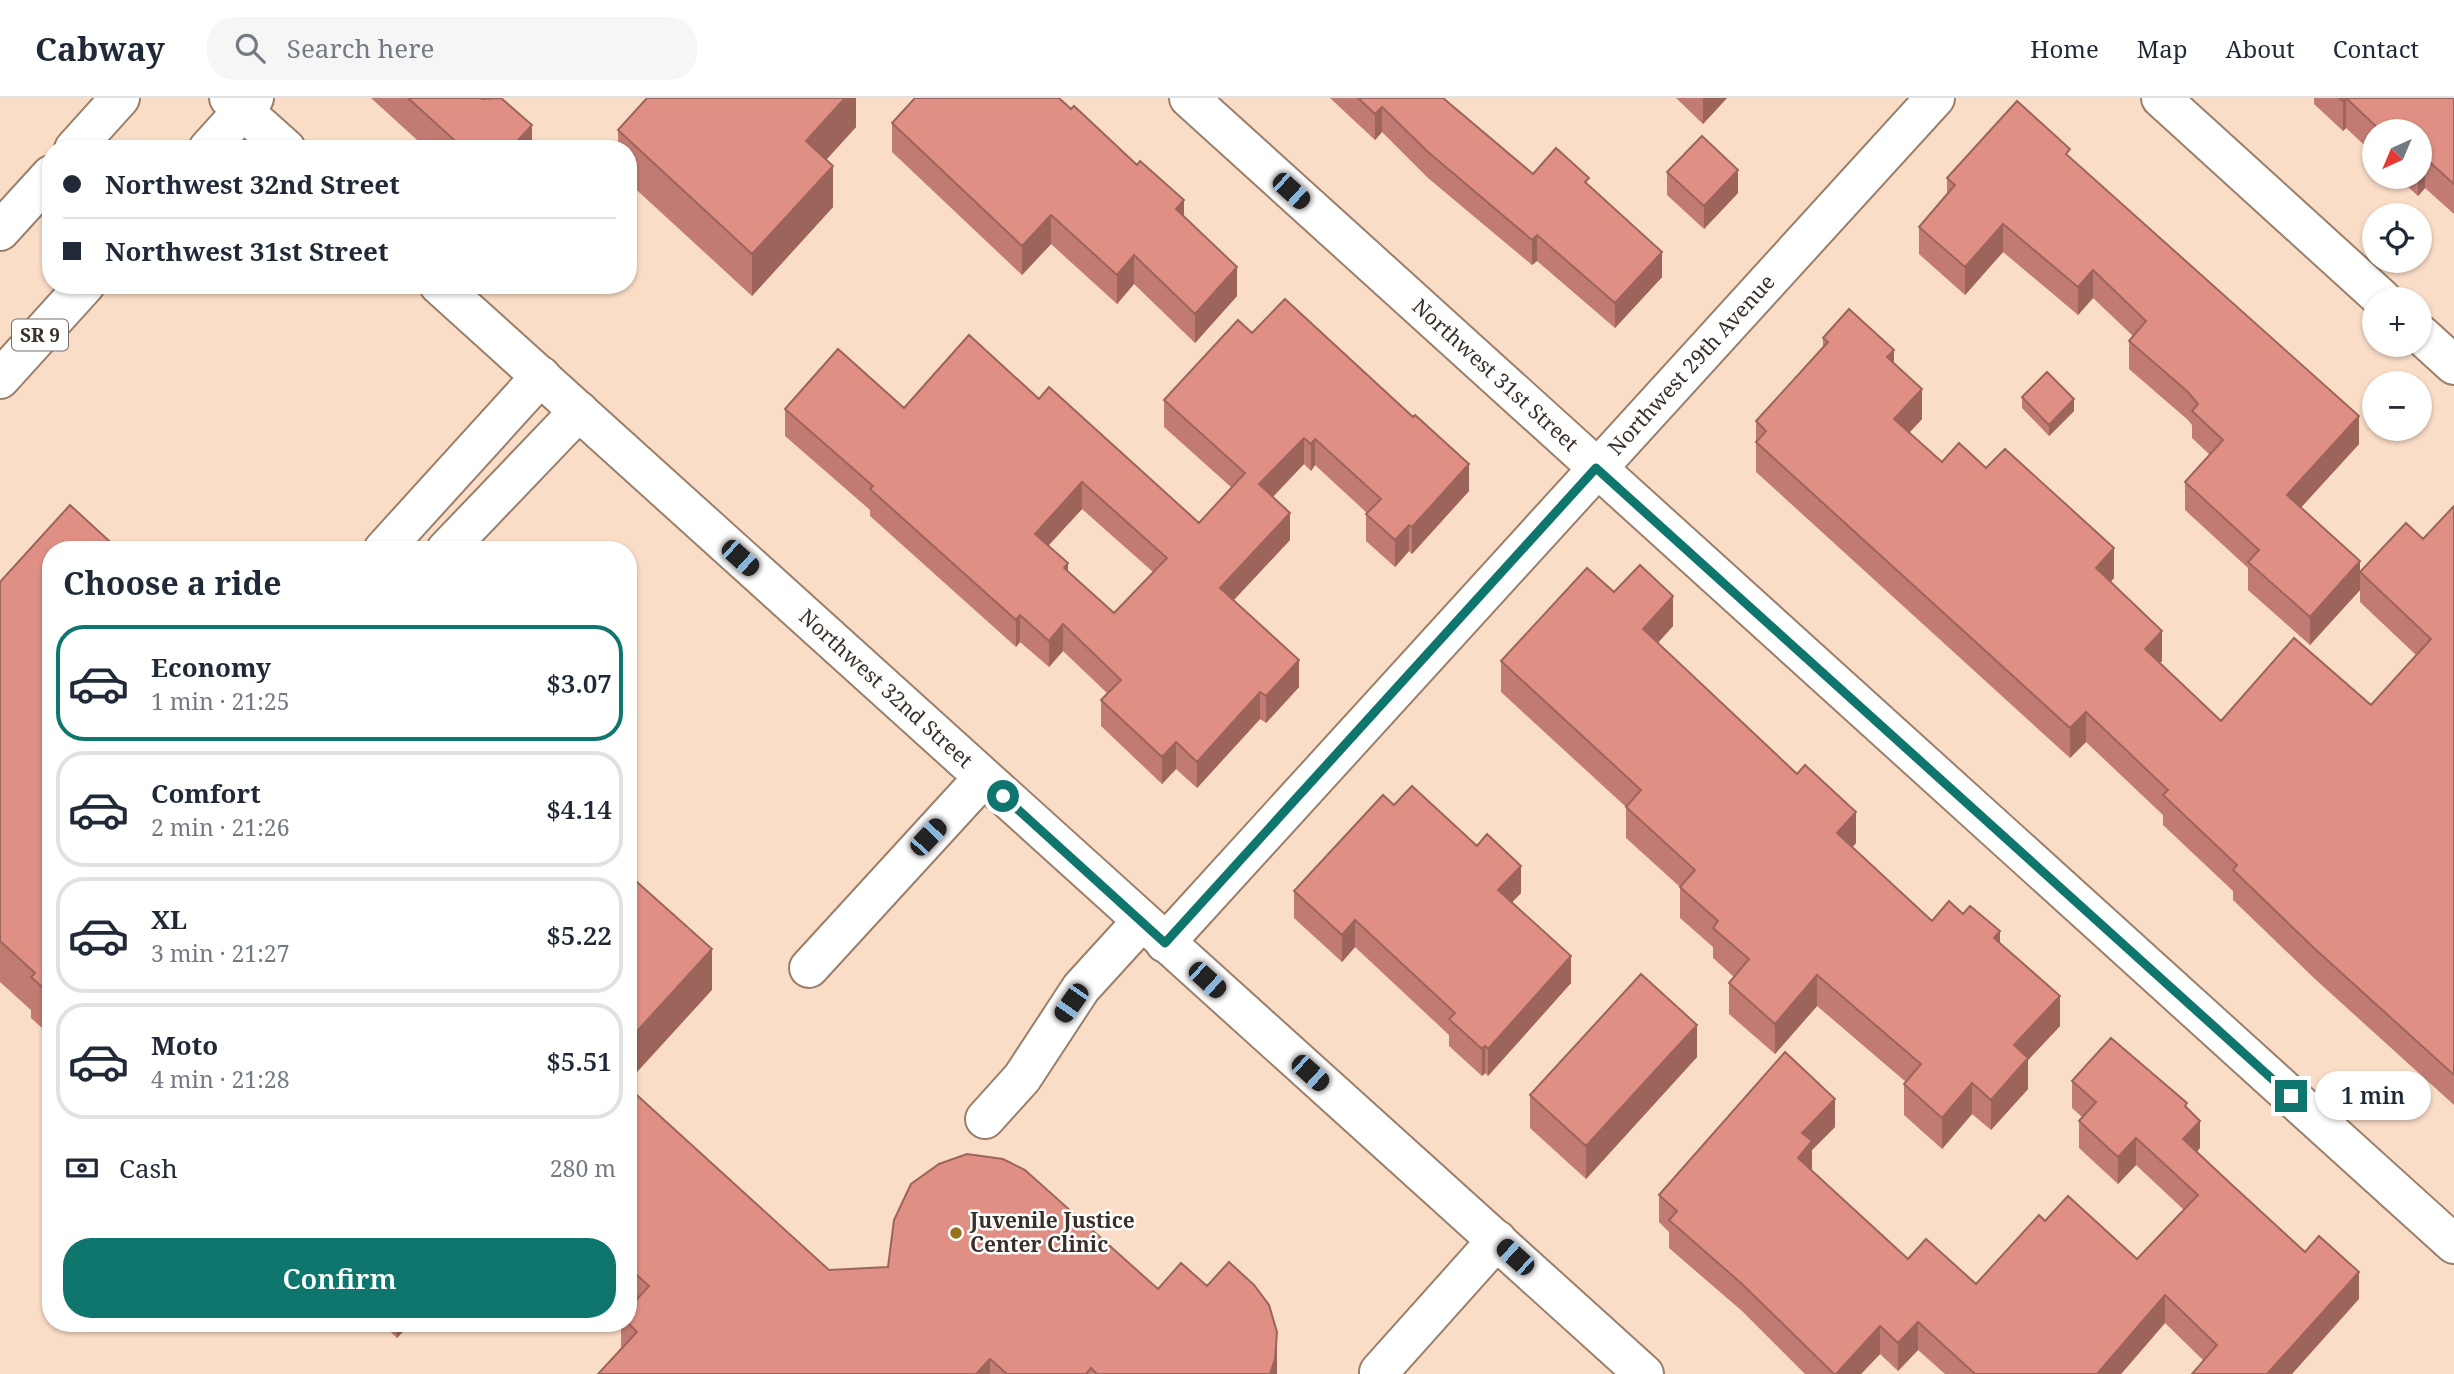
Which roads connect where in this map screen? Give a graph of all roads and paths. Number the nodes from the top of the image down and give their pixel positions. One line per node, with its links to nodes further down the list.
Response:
1 (120, 98): 6 (main road)
2 (1189, 98): 19 (main road, Northwest 31st Street)
3 (1935, 98): 19 (main road, Northwest 29th Avenue)
4 (2161, 98): 11 (main road)
5 (242, 102): 7 (main road); 8 (main road)
6 (82, 140)
7 (215, 140)
8 (278, 140)
9 (42, 185): 10 (main road)
10 (0, 231)
11 (2369, 287)
12 (77, 294): 17 (main road, SR 9)
13 (449, 294): 16 (main road, Northwest 32nd Street)
14 (2432, 345): 15 (main road)
15 (2454, 365)
16 (541, 376): 18 (main road, Northwest 32nd Street); 20 (main road)
17 (0, 379)
18 (579, 411): 21 (main road); 22 (main road, Northwest 32nd Street)
19 (1596, 468): 23 (main road, Northwest 29th Avenue); 27 (main road, Northwest 31st Street)
20 (391, 541)
21 (455, 541)
22 (983, 778): 23 (main road, Northwest 32nd Street); 24 (main road)
23 (1154, 932): 25 (main road, Northwest 29th Avenue); 26 (main road, Northwest 32nd Street)
24 (808, 968)
25 (985, 1119)
26 (1497, 1240): 28 (main road); 29 (main road, Northwest 32nd Street)
27 (2454, 1244)
28 (1379, 1371)
29 (1644, 1374)

